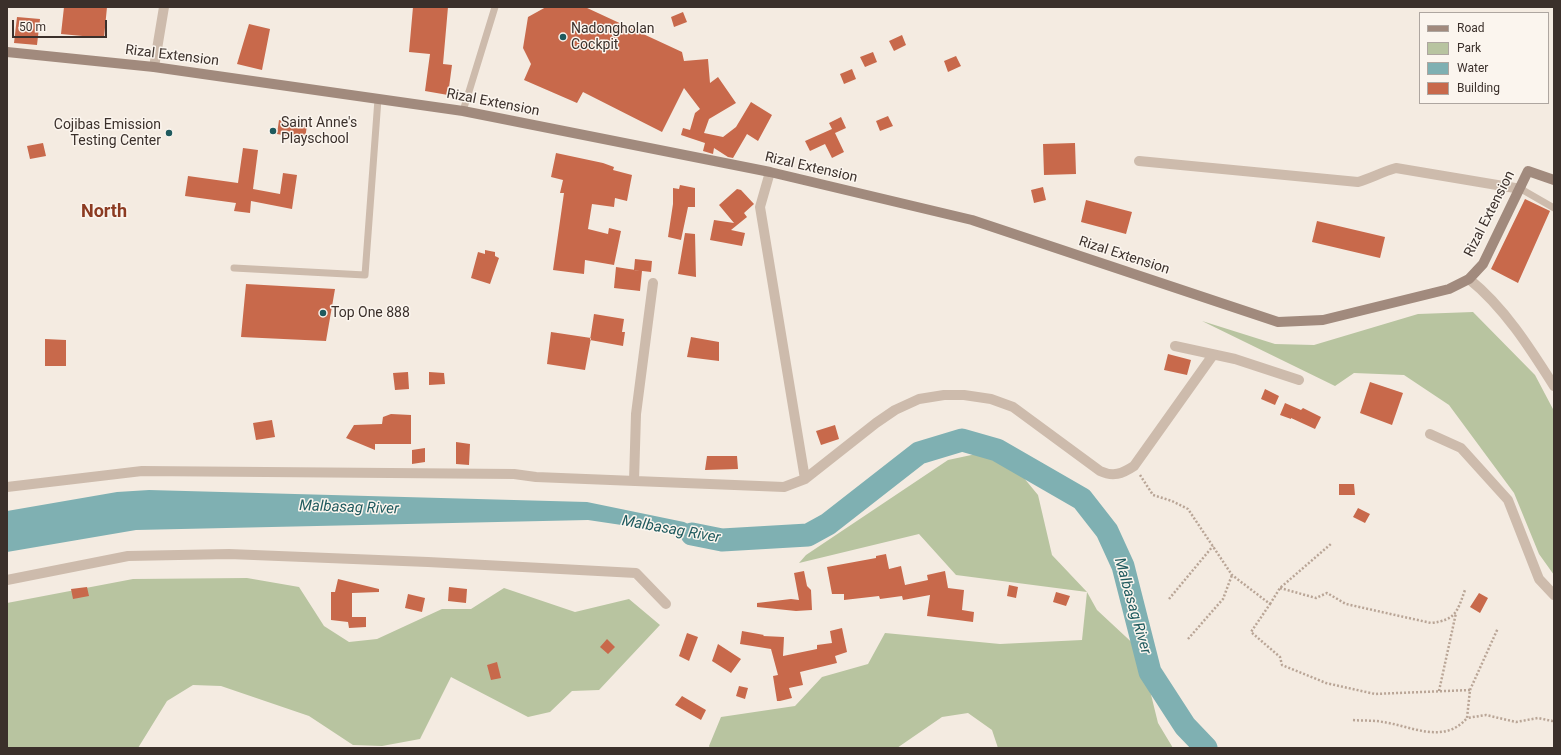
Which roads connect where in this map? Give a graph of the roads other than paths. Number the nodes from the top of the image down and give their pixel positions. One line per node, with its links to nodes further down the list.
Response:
1 (164, 7): 4 (street)
2 (496, 7): 6 (lane)
3 (7, 52): 4 (street, Rizal Extension)
4 (154, 67): 5 (street, Rizal Extension)
5 (378, 99): 6 (street, Rizal Extension); 12 (lane)
6 (463, 111): 8 (street, Rizal Extension)
7 (1140, 161): 10 (street)
8 (770, 172): 13 (street, Rizal Extension); 20 (street)
9 (1554, 180): 10 (street, Rizal Extension)
10 (1520, 189): 11 (lane); 13 (street, Rizal Extension)
11 (1554, 208)
12 (234, 268)
13 (1469, 279): 18 (street)
14 (654, 283): 21 (street)
15 (1175, 346): 16 (street)
16 (1213, 355): 17 (street); 20 (street)
17 (1299, 380)
18 (1554, 386)
19 (1430, 434): 24 (street)
20 (805, 479): 21 (street)
21 (634, 481): 22 (street)
22 (7, 487)
23 (7, 580): 25 (street)
24 (1554, 595)
25 (666, 604)

